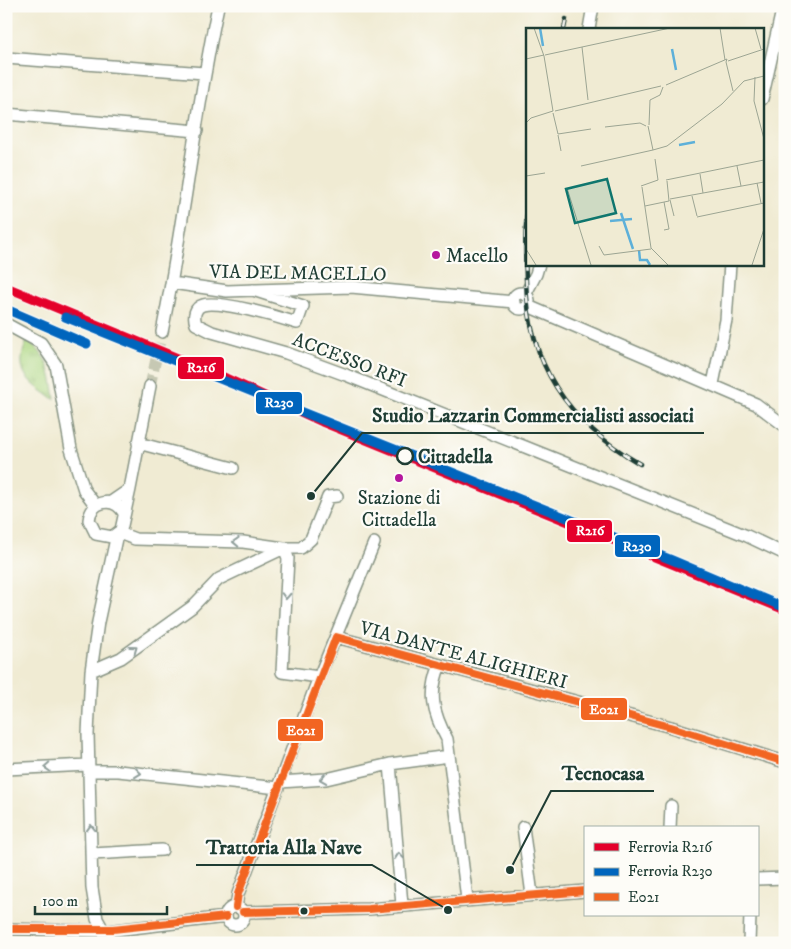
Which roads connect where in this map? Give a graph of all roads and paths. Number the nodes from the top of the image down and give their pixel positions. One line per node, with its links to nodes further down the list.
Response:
1 (218, 6): 6 (street)
2 (593, 6): 4 (street)
3 (783, 6): 7 (street)
4 (589, 28)
5 (6, 58): 6 (street)
6 (204, 73): 9 (street)
7 (764, 90)
8 (6, 114): 9 (street)
9 (197, 131): 12 (street)
10 (539, 265): 14 (street, VIA DEL MACELLO)
11 (730, 265): 17 (street)
12 (172, 283): 13 (street, VIA DEL MACELLO); 16 (street)
13 (253, 290): 14 (street, VIA DEL MACELLO); 31 (street, ACCESSO RFI)
14 (527, 300): 17 (street)
15 (6, 324): 25 (street)
16 (162, 332)
17 (713, 384): 19 (street)
18 (150, 386): 20 (street)
19 (785, 426)
20 (138, 443): 21 (street); 22 (street)
21 (233, 468)
22 (130, 489): 24 (street); 26 (street)
23 (337, 496): 30 (street)
24 (111, 502): 25 (street); 26 (street)
25 (96, 506): 28 (street)
26 (124, 514): 27 (street)
27 (118, 534): 28 (street); 30 (street, one-way to 27); 32 (street)
28 (101, 536): 32 (street)
29 (374, 543): 33 (street)
30 (284, 548): 35 (street, one-way to 30); 36 (street, one-way to 36)
31 (785, 554)
32 (112, 558): 35 (street)
33 (336, 637): 34 (street, VIA DANTE ALIGHIERI); 36 (street)
34 (440, 665): 37 (street); 38 (street, VIA DANTE ALIGHIERI)
35 (91, 671): 40 (street)
36 (319, 677): 42 (street)
37 (449, 756): 39 (street); 52 (street)
38 (785, 762)
39 (390, 764): 42 (street, one-way to 42); 53 (street, one-way to 39)
40 (89, 768): 41 (street, one-way to 41); 42 (street, one-way to 42); 47 (street, one-way to 40)
41 (6, 769)
42 (282, 784): 54 (street)
43 (671, 806): 45 (street)
44 (523, 826): 51 (street)
45 (670, 826)
46 (162, 850): 47 (street)
47 (92, 854): 56 (street)
48 (785, 878): 49 (street)
49 (758, 879)
50 (584, 892): 51 (street)
51 (532, 895): 52 (street)
52 (467, 899): 53 (street)
53 (402, 905): 54 (street)
54 (239, 910): 56 (street)
55 (750, 916): 58 (street)
56 (107, 928): 57 (street)
57 (6, 929)
58 (749, 943)

